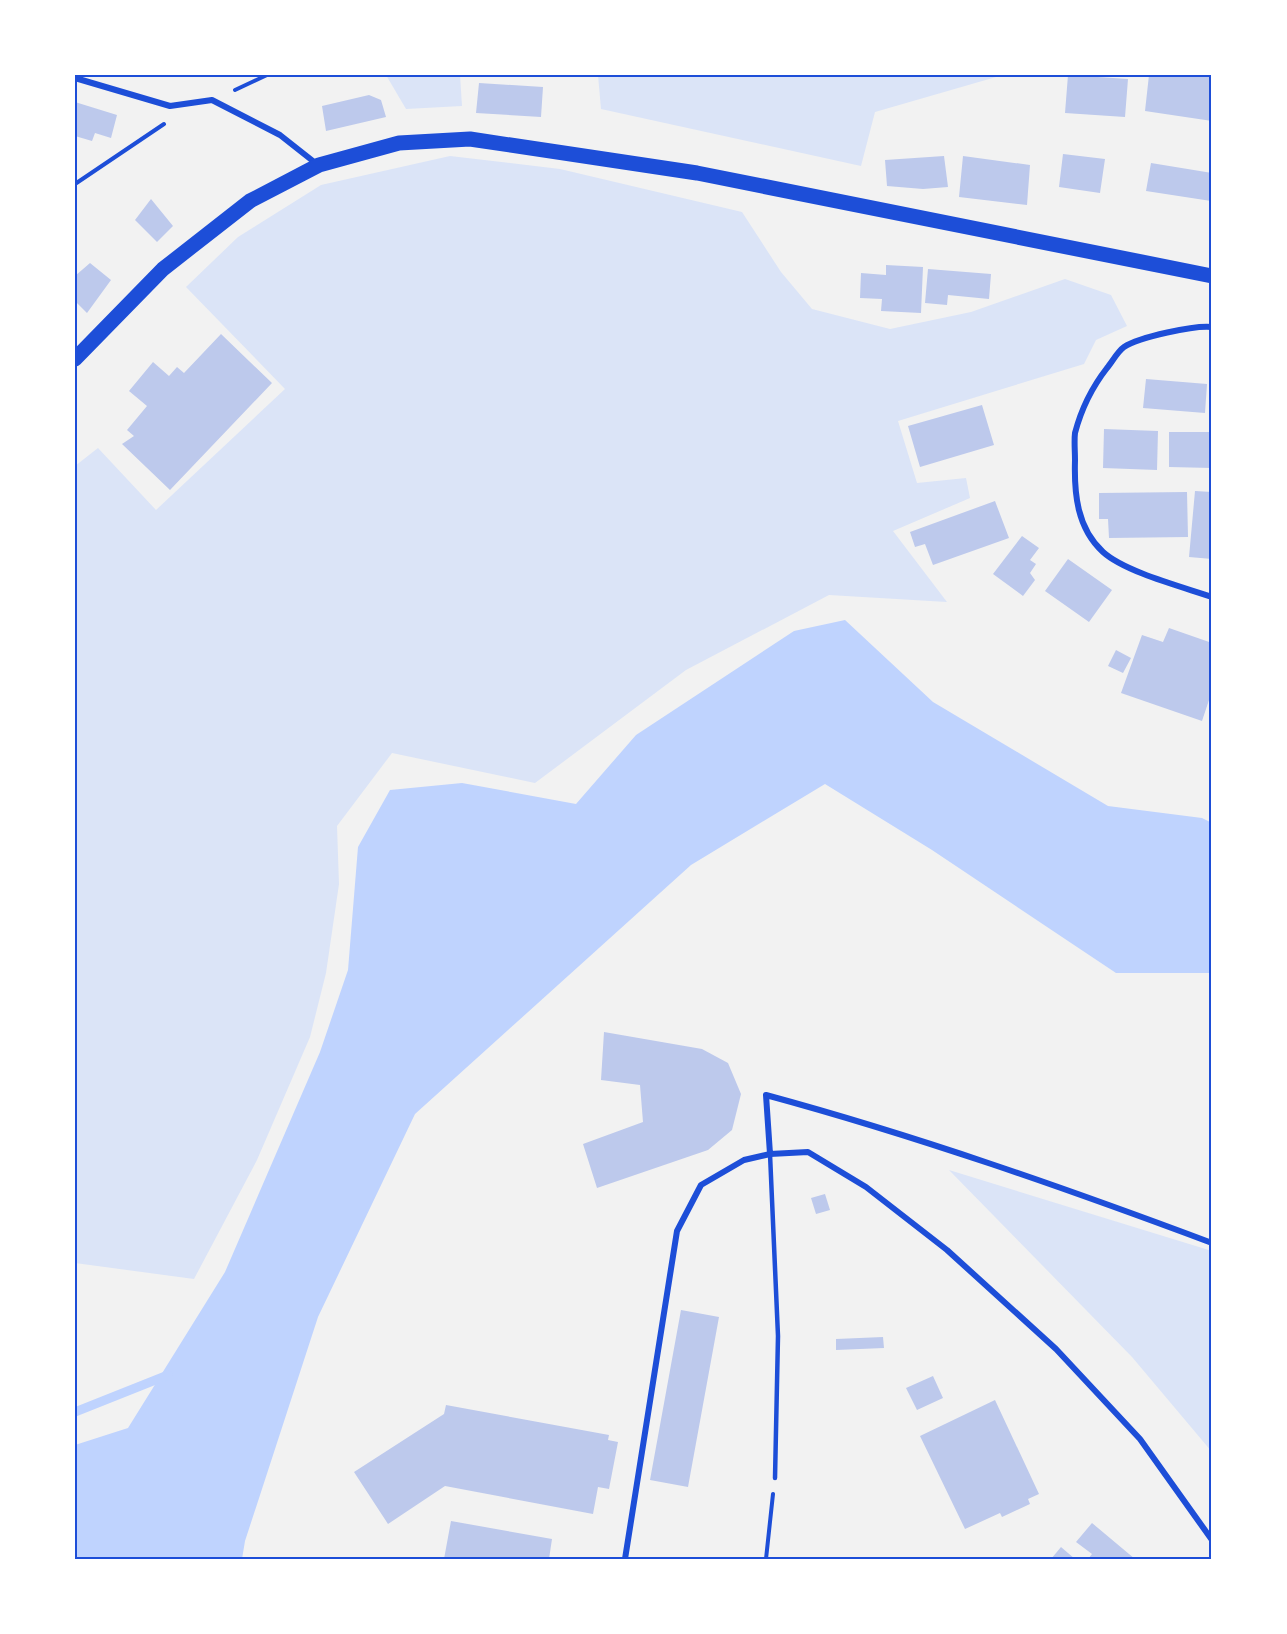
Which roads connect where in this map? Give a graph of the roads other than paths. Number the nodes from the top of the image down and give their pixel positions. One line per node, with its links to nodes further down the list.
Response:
1 (75, 78): 2 (street)
2 (319, 165): 3 (main road); 5 (main road)
3 (1212, 276)
4 (1212, 327): 6 (street)
5 (75, 359)
6 (1212, 597)
7 (770, 1154): 8 (street); 9 (lane); 10 (street); 11 (street)
8 (1212, 1243)
9 (775, 1478)
10 (1212, 1540)
11 (625, 1559)

